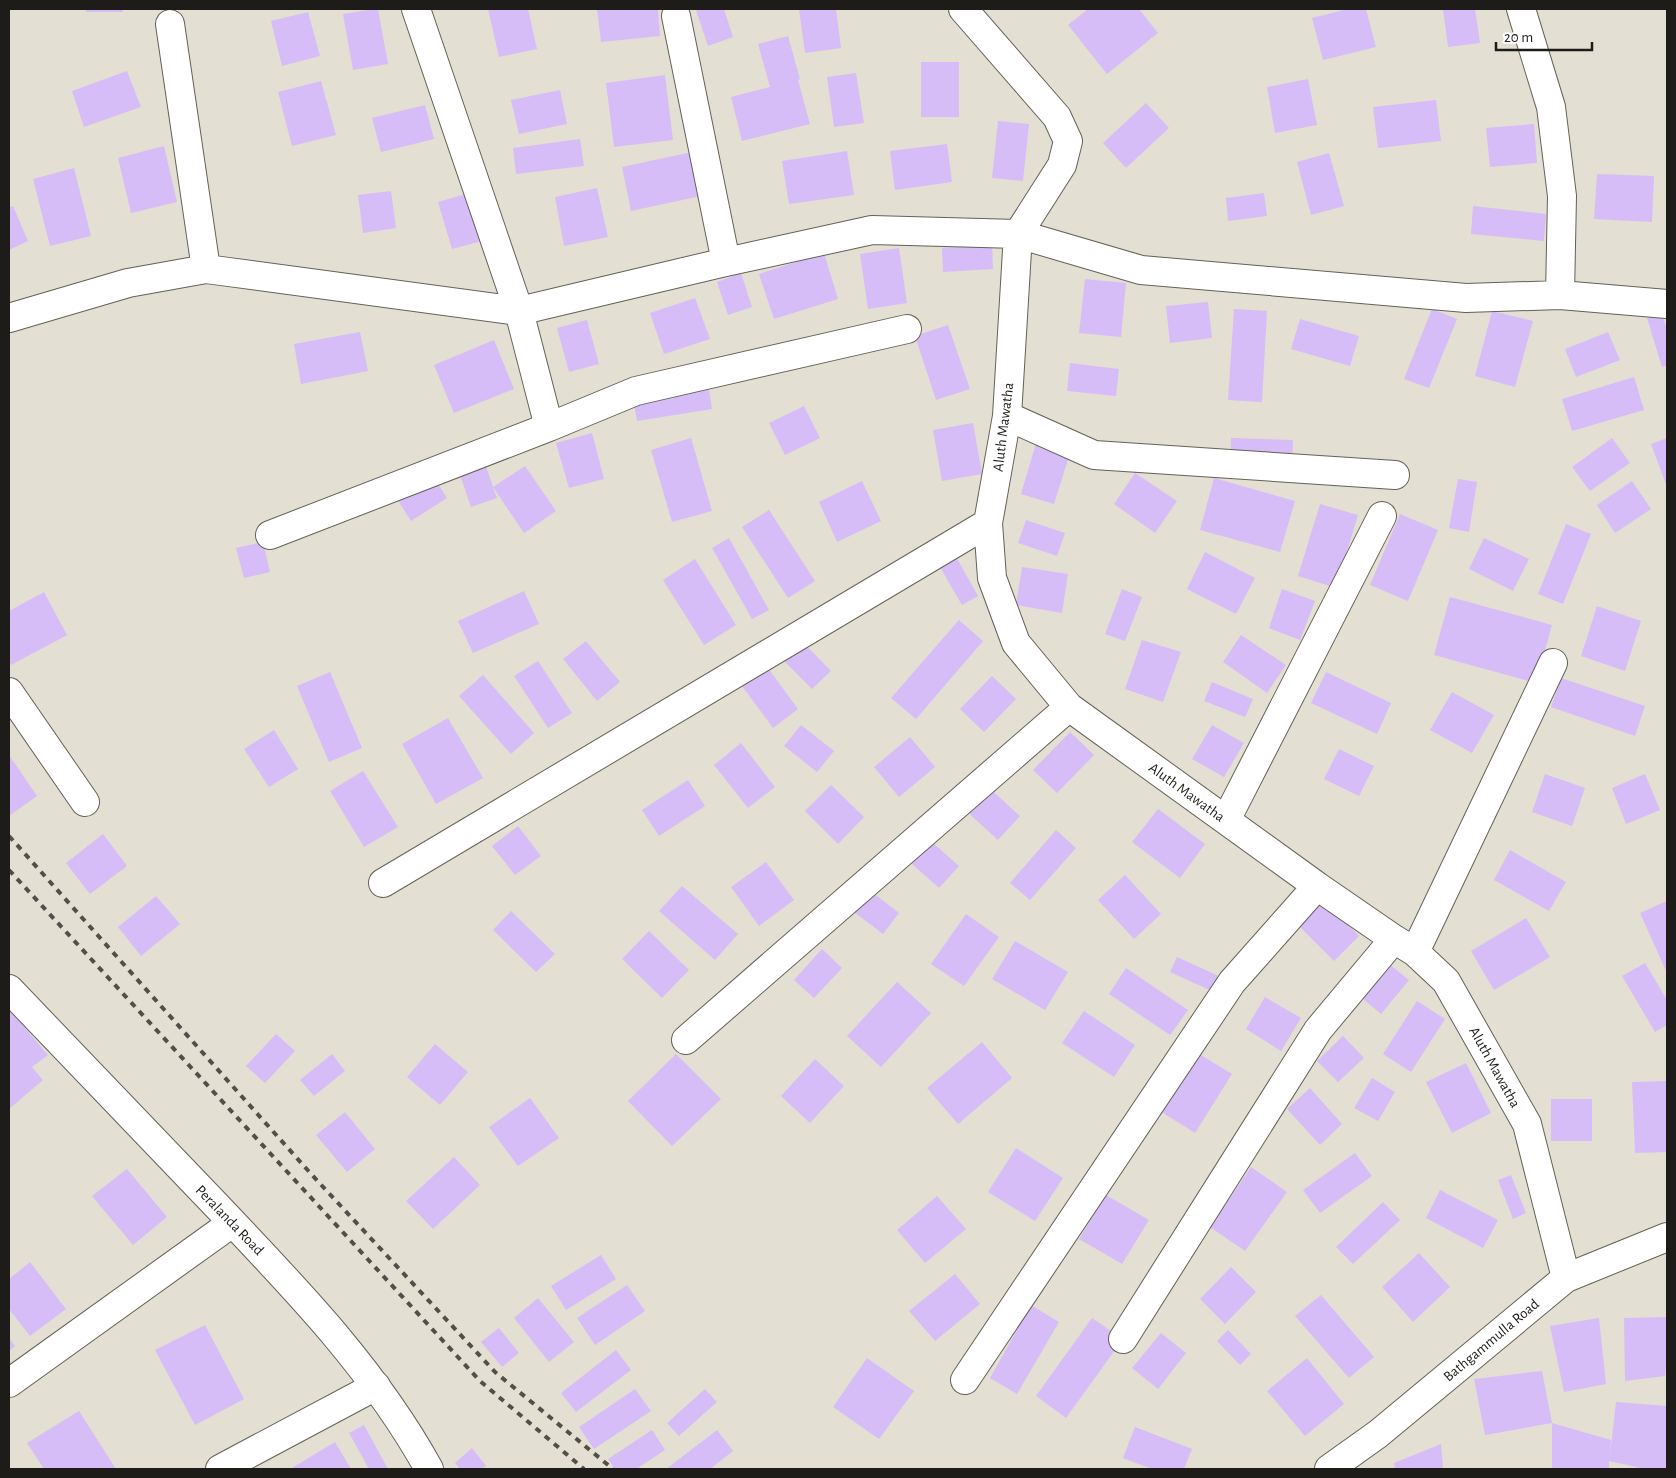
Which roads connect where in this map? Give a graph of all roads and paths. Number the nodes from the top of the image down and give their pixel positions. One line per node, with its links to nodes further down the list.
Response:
1 (416, 9): 11 (street)
2 (963, 9): 6 (street)
3 (1522, 9): 9 (street)
4 (676, 16): 7 (street)
5 (170, 24): 8 (street)
6 (1018, 234): 7 (street); 9 (street); 14 (street, Aluth Mawatha)
7 (726, 262): 11 (street)
8 (206, 270): 11 (street); 12 (street)
9 (1560, 295): 10 (street)
10 (1667, 304)
11 (519, 311): 15 (street)
12 (9, 318)
13 (907, 329): 15 (street)
14 (1007, 416): 16 (street); 18 (street, Aluth Mawatha)
15 (549, 427): 19 (street)
16 (1395, 475)
17 (1382, 516): 24 (street)
18 (988, 523): 22 (street, Aluth Mawatha); 25 (street)
19 (270, 535)
20 (1553, 663): 27 (street)
21 (9, 692): 23 (street)
22 (1069, 708): 24 (street, Aluth Mawatha); 29 (street)
23 (85, 802)
24 (1226, 820): 26 (street, Aluth Mawatha)
25 (383, 884)
26 (1317, 886): 27 (street, Aluth Mawatha); 34 (street)
27 (1404, 946): 32 (street, Aluth Mawatha); 33 (street)
28 (9, 989): 30 (street, Peralanda Road)
29 (686, 1040)
30 (232, 1222): 35 (street); 36 (street, Peralanda Road)
31 (1667, 1237): 32 (street, Bathgammulla Road)
32 (1566, 1278): 39 (street, Bathgammulla Road)
33 (1123, 1339)
34 (965, 1380)
35 (9, 1383)
36 (376, 1386): 37 (street); 38 (street, Peralanda Road)
37 (220, 1469)
38 (429, 1469)
39 (1329, 1469)

